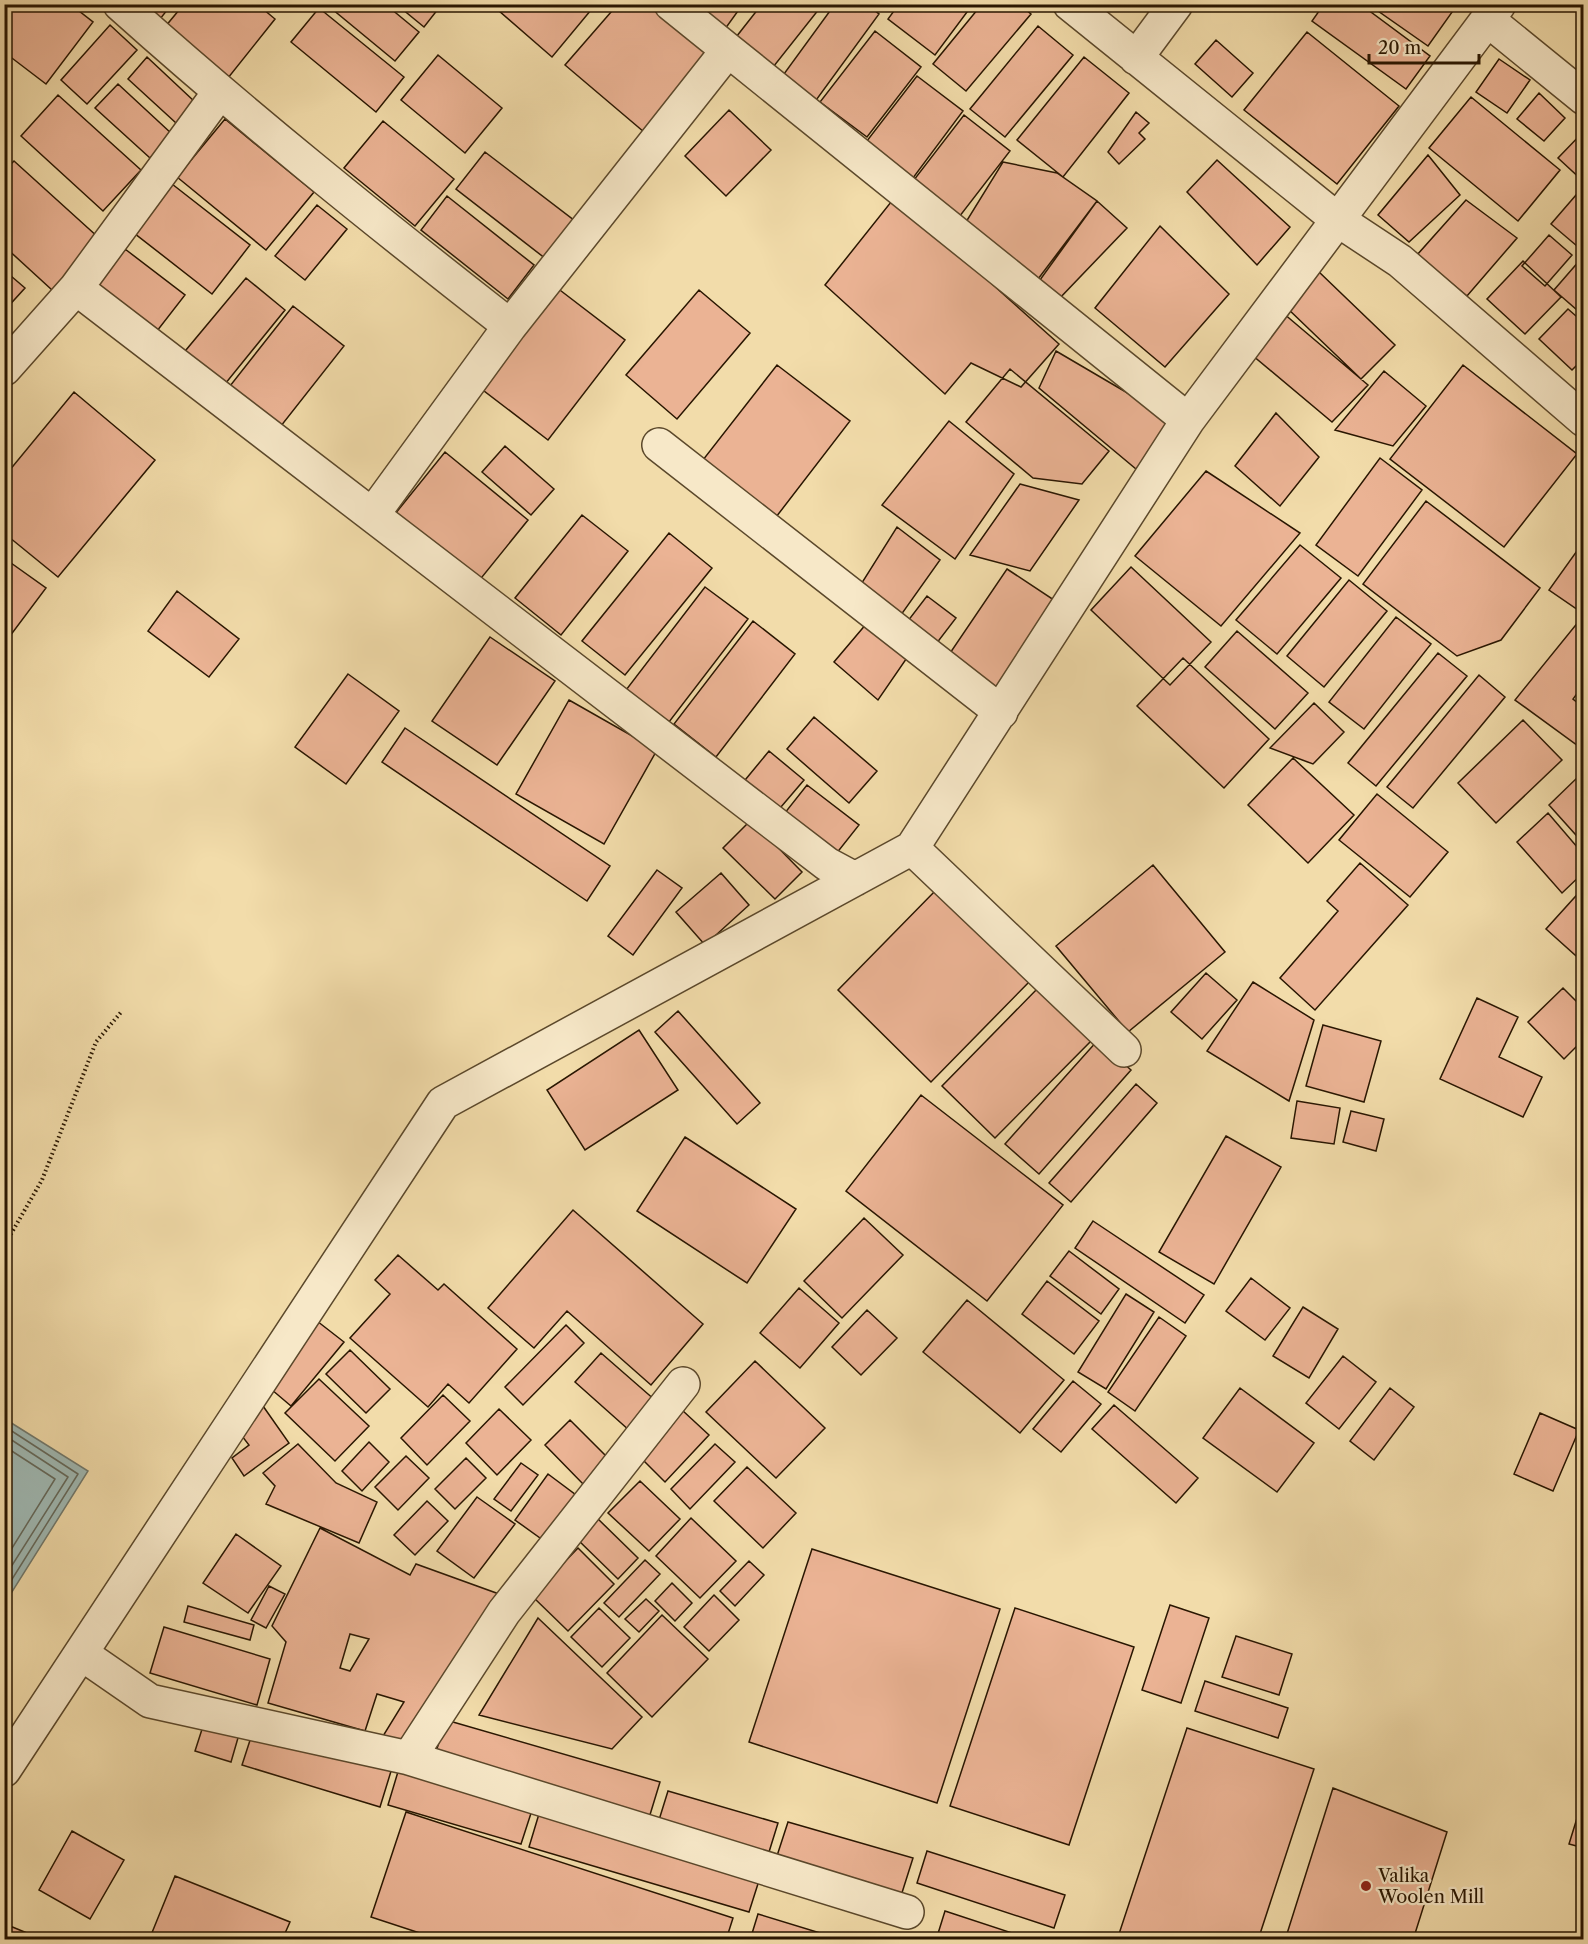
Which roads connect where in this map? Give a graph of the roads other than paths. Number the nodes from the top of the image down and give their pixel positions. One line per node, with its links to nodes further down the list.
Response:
1 (120, 4): 8 (street)
2 (671, 4): 6 (street)
3 (1070, 4): 7 (street)
4 (1176, 4): 7 (street)
5 (1493, 12): 9 (street); 10 (street)
6 (728, 50): 12 (street); 14 (street)
7 (1136, 58): 10 (street)
8 (219, 93): 11 (street); 12 (street)
9 (1584, 98)
10 (1338, 220): 14 (street); 15 (street)
11 (76, 288): 13 (street); 17 (street)
12 (510, 326): 17 (street)
13 (4, 369)
14 (1188, 420): 18 (street)
15 (1584, 420)
16 (659, 445): 18 (street)
17 (373, 514): 20 (street)
18 (1001, 712): 19 (street)
19 (912, 848): 20 (street); 21 (street)
20 (855, 879): 23 (street)
21 (1124, 1050)
22 (683, 1384): 24 (street)
23 (82, 1654): 24 (street); 25 (street)
24 (409, 1758): 26 (street)
25 (4, 1770)
26 (907, 1912)

